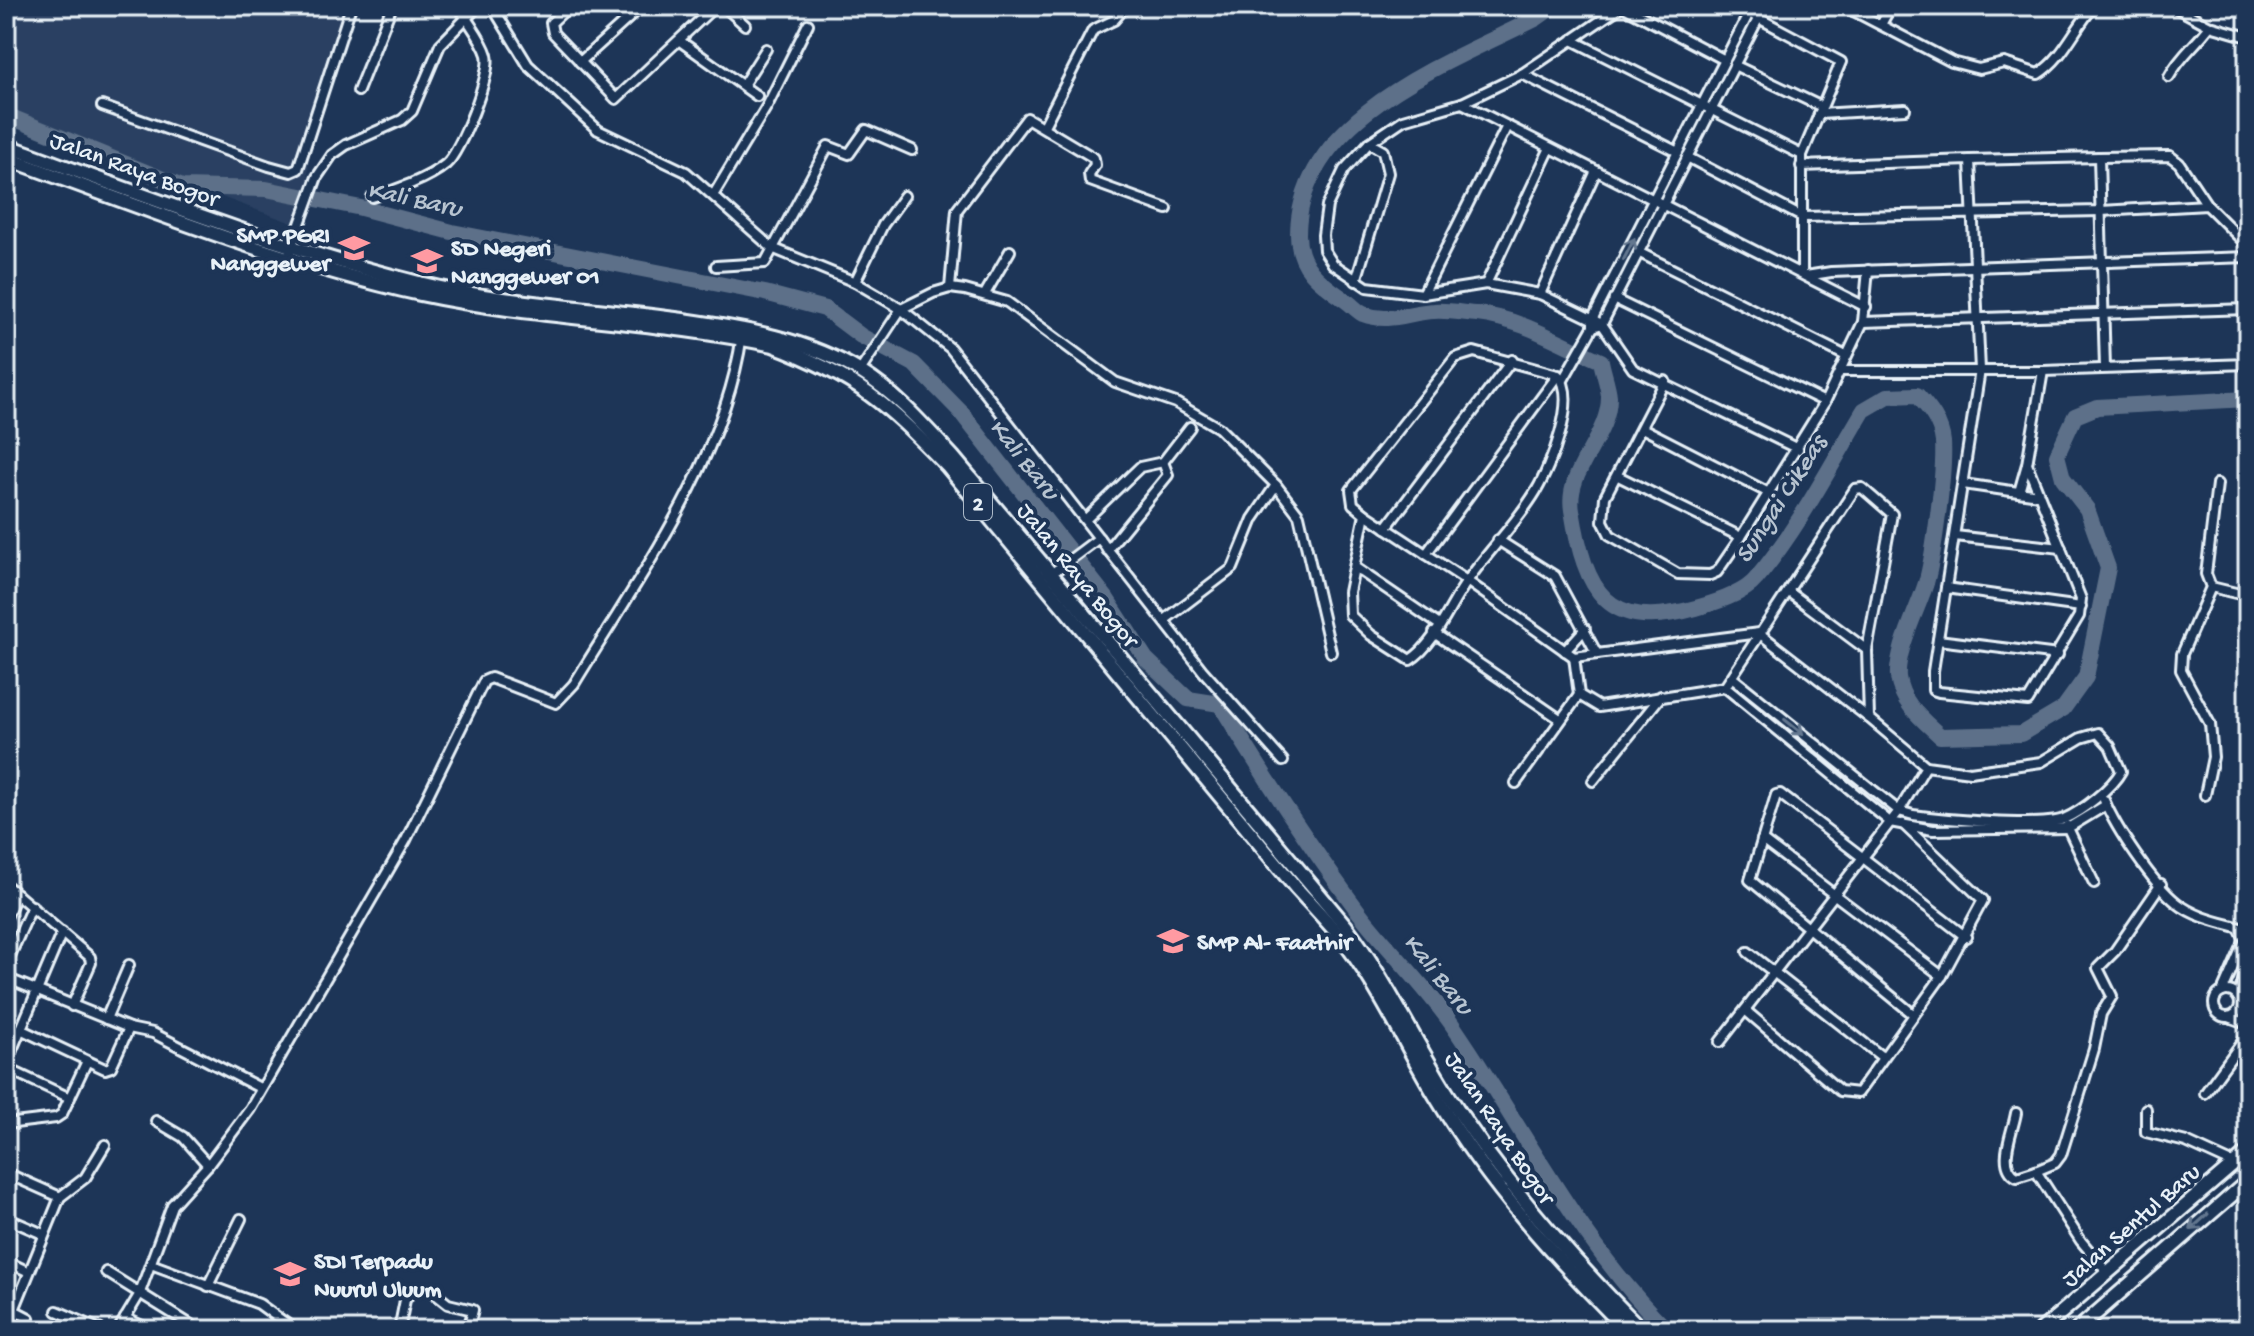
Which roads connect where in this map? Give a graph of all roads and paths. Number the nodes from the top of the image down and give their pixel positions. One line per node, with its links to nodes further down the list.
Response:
1 (351, 6): 38 (street)
2 (392, 6): 34 (street)
3 (459, 6): 18 (street)
4 (478, 6): 18 (street)
5 (492, 6): 56 (street)
6 (569, 6): 29 (street)
7 (642, 6): 29 (street)
8 (715, 6): 26 (street)
9 (724, 6): 22 (street)
10 (1126, 6): 42 (street)
11 (1622, 6): 25 (street); 28 (street)
12 (1736, 6): 17 (street)
13 (1844, 6): 20 (street)
14 (1891, 6): 20 (street)
15 (2094, 6): 20 (street)
16 (2173, 6): 23 (street)
17 (1749, 13): 19 (street); 28 (street)
18 (465, 17): 58 (street); 66 (street)
19 (1759, 17): 30 (street); 41 (street)
20 (1882, 23)
21 (808, 24): 56 (street)
22 (745, 25)
23 (2210, 26): 24 (street); 32 (street)
24 (2248, 37)
25 (1572, 40): 31 (street); 37 (street)
26 (680, 41): 29 (street); 33 (street)
27 (766, 49): 33 (street)
28 (1725, 60): 37 (street)
29 (580, 62)
30 (1734, 65): 40 (street); 41 (street)
31 (1522, 74): 36 (street); 48 (street)
32 (2169, 77)
33 (743, 85): 35 (street)
34 (358, 91)
35 (757, 96)
36 (1462, 103): 43 (street); 44 (street)
37 (1702, 105): 40 (street); 48 (street)
38 (102, 106)
39 (1905, 109): 41 (street)
40 (1711, 110): 49 (street); 50 (street)
41 (1820, 110): 49 (street)
42 (1044, 126): 62 (street); 80 (street)
43 (1507, 126): 46 (street); 82 (street)
44 (1369, 143): 77 (street); 77 (street)
45 (6, 145): 66 (main road, Jalan Raya Bogor / 2)
46 (1550, 148): 55 (street); 79 (street)
47 (912, 150): 68 (street)
48 (1678, 152): 59 (street)
49 (1802, 155): 54 (street)
50 (1687, 157): 60 (street); 65 (street)
51 (2099, 157): 53 (street); 61 (street); 63 (street)
52 (6, 158): 66 (main road, Jalan Raya Bogor / 2)
53 (1970, 160): 54 (street); 64 (street)
54 (1801, 166): 65 (street)
55 (1596, 171): 59 (street); 83 (street)
56 (714, 194): 68 (street)
57 (904, 196): 78 (street)
58 (372, 197)
59 (1654, 199): 60 (street); 91 (street, one-way to 59)
60 (1663, 204): 70 (street); 76 (street)
61 (2207, 205): 63 (street); 67 (street)
62 (1167, 209)
63 (2101, 211): 64 (street); 72 (street)
64 (1972, 213): 65 (street); 74 (street)
65 (1802, 217): 76 (street)
66 (293, 244): 92 (main road, Jalan Raya Bogor / 2)
67 (2248, 246)
68 (772, 248): 73 (street); 78 (street)
69 (1010, 251): 81 (street)
70 (1638, 252): 84 (street); 93 (street)
71 (2248, 257): 72 (street)
72 (2102, 262): 74 (street); 88 (street)
73 (716, 266)
74 (1974, 267): 75 (street); 89 (street)
75 (1868, 270): 76 (street); 85 (street)
76 (1804, 275): 85 (street)
77 (1356, 281): 82 (street)
78 (855, 282): 86 (street)
79 (1486, 284): 82 (street); 83 (street)
80 (950, 288): 81 (street); 86 (street)
81 (985, 294): 112 (street)
82 (1423, 294)
83 (1540, 294): 91 (street)
84 (1614, 299): 91 (street); 103 (street)
85 (1866, 307): 90 (street)
86 (901, 309): 98 (street); 117 (street)
87 (2248, 309): 88 (street)
88 (2104, 314): 89 (street); 96 (street)
89 (1976, 319): 90 (street); 97 (street)
90 (1863, 322): 93 (street)
91 (1596, 323): 101 (street); 102 (street)
92 (742, 334): 98 (main road, Jalan Raya Bogor / 2); 201 (street); 242 (main road, Jalan Raya Bogor / 2)
93 (1846, 356): 99 (street)
94 (1512, 360): 101 (street); 116 (street); 118 (street)
95 (2248, 364): 96 (street)
96 (2105, 368): 100 (street)
97 (1980, 370): 99 (street); 100 (street); 110 (street)
98 (860, 371): 127 (main road, Jalan Raya Bogor / 2)
99 (1840, 371): 103 (street)
100 (2043, 371): 108 (street)
101 (1560, 377): 122 (street); 125 (street)
102 (1665, 381): 105 (street); 106 (street)
103 (1825, 402): 106 (street)
104 (1190, 427): 107 (street)
105 (1642, 428): 109 (street); 114 (street)
106 (1798, 449): 114 (street)
107 (1163, 462): 117 (street); 124 (street)
108 (2027, 464): 113 (street); 115 (street)
109 (1618, 476): 120 (street); 120 (street)
110 (1963, 484): 113 (street); 119 (street)
111 (2217, 484): 129 (street)
112 (1276, 485): 134 (street); 141 (street)
113 (2019, 492): 115 (street)
114 (1769, 493): 120 (street)
115 (2039, 495): 123 (street)
116 (1365, 514): 118 (street); 126 (street)
117 (1085, 520): 121 (street)
118 (1386, 528): 125 (street)
119 (1955, 536): 123 (street); 130 (street)
120 (1741, 537)
121 (1099, 538): 124 (street); 127 (street)
122 (1498, 540): 128 (street); 136 (street)
123 (2061, 548): 133 (street)
124 (1107, 550): 134 (street)
125 (1426, 554): 128 (street)
126 (1356, 568): 135 (street); 135 (street)
127 (1051, 574): 243 (main road, Jalan Raya Bogor / 2)
128 (1467, 581): 135 (street); 140 (street)
129 (2211, 587): 132 (street); 156 (street)
130 (1946, 588): 133 (street); 138 (street)
131 (1789, 592): 137 (street); 139 (street); 139 (street)
132 (2248, 596)
133 (2081, 607): 143 (street)
134 (1166, 619): 151 (street)
135 (1436, 629): 150 (street)
136 (1585, 629): 140 (street); 142 (street)
137 (1759, 633): 142 (street); 145 (street); 149 (street)
138 (1938, 640): 143 (street); 143 (street)
139 (1867, 650): 149 (street)
140 (1565, 651): 144 (street)
141 (1331, 652)
142 (1597, 654): 144 (street)
143 (2058, 655)
144 (1574, 657): 147 (street)
145 (1733, 678): 146 (street); 158 (street, one-way to 158)
146 (1725, 687): 148 (street); 159 (street)
147 (1579, 695): 148 (street); 150 (street)
148 (1661, 696): 153 (street)
149 (1869, 718): 152 (street)
150 (1560, 719): 154 (street)
151 (1283, 761)
152 (1926, 766): 155 (street); 158 (street)
153 (1593, 781)
154 (1516, 783)
155 (2101, 792): 157 (street); 161 (street)
156 (2205, 795)
157 (2106, 805): 161 (street); 167 (street)
158 (1899, 811): 159 (street); 161 (street)
159 (1890, 822): 160 (street); 165 (street)
160 (1903, 824): 162 (street); 164 (street)
161 (2065, 824): 162 (street); 166 (street)
162 (1933, 830): 164 (street)
163 (1762, 840): 165 (street); 170 (street); 173 (street)
164 (1928, 847): 176 (street)
165 (1864, 858): 170 (street); 176 (street)
166 (2094, 883)
167 (2161, 884): 174 (street); 214 (street)
168 (6, 885): 169 (street)
169 (17, 894): 171 (street); 172 (street)
170 (1834, 894): 173 (street); 182 (street)
171 (32, 906): 175 (street); 178 (street)
172 (6, 917)
173 (1808, 928): 181 (street); 189 (street)
174 (2244, 929): 185 (street)
175 (62, 932): 184 (street); 187 (street)
176 (1966, 937): 182 (street)
177 (1748, 952): 181 (street)
178 (6, 965)
179 (129, 965): 192 (street)
180 (2248, 967): 186 (street)
181 (1775, 970): 188 (street); 198 (street)
182 (1942, 976): 189 (street)
183 (6, 978): 184 (street)
184 (35, 990): 187 (street); 195 (street)
185 (2222, 992): 186 (street); 191 (street)
186 (2239, 1000): 190 (street); 191 (street)
187 (72, 1006): 192 (street)
188 (1745, 1010): 197 (street); 198 (street)
189 (1913, 1014): 198 (street)
190 (2248, 1016)
191 (2229, 1017): 193 (street)
192 (106, 1019): 194 (street)
193 (2248, 1024)
194 (129, 1028): 199 (street); 201 (street)
195 (20, 1029): 199 (street); 200 (street)
196 (2248, 1034): 202 (street)
197 (1720, 1042)
198 (1882, 1057)
199 (87, 1061): 203 (street)
200 (6, 1066): 203 (street)
201 (260, 1088): 213 (street)
202 (2205, 1093)
203 (70, 1098): 208 (street)
204 (2146, 1109): 212 (street)
205 (2016, 1113): 214 (street)
206 (6, 1116): 208 (street)
207 (156, 1121): 213 (street)
208 (19, 1122): 209 (street)
209 (6, 1124)
210 (105, 1145): 217 (street)
211 (2248, 1152): 212 (main road, Jalan Sentul Baru)
212 (2234, 1164): 221 (main road, Jalan Sentul Baru)
213 (208, 1165): 223 (street)
214 (2036, 1171): 227 (street)
215 (6, 1173): 217 (street)
216 (2248, 1181): 224 (main road, Jalan Sentul Baru, one-way to 224)
217 (60, 1197): 220 (street)
218 (6, 1218): 220 (street)
219 (241, 1219): 228 (street)
220 (43, 1234): 225 (street)
221 (2136, 1248): 224 (main road); 227 (main road, Jalan Sentul Baru)
222 (6, 1261): 225 (street)
223 (151, 1264): 228 (street); 230 (street)
224 (2152, 1266): 229 (main road, Jalan Sentul Baru)
225 (29, 1272): 231 (street)
226 (106, 1272): 230 (street)
227 (2108, 1272): 229 (main road); 244 (main road, Jalan Sentul Baru)
228 (208, 1286): 239 (street)
229 (2125, 1288): 245 (main road, Jalan Sentul Baru)
230 (139, 1295): 233 (street); 238 (street)
231 (10, 1308): 234 (street)
232 (57, 1311): 235 (street)
233 (125, 1318): 236 (street); 237 (street)
234 (24, 1330)
235 (101, 1330)
236 (118, 1330)
237 (151, 1330)
238 (199, 1330)
239 (295, 1330)
240 (399, 1330): 241 (street)
241 (468, 1330)
242 (1627, 1330)
243 (1642, 1330)
244 (2041, 1330)
245 (2077, 1330)

